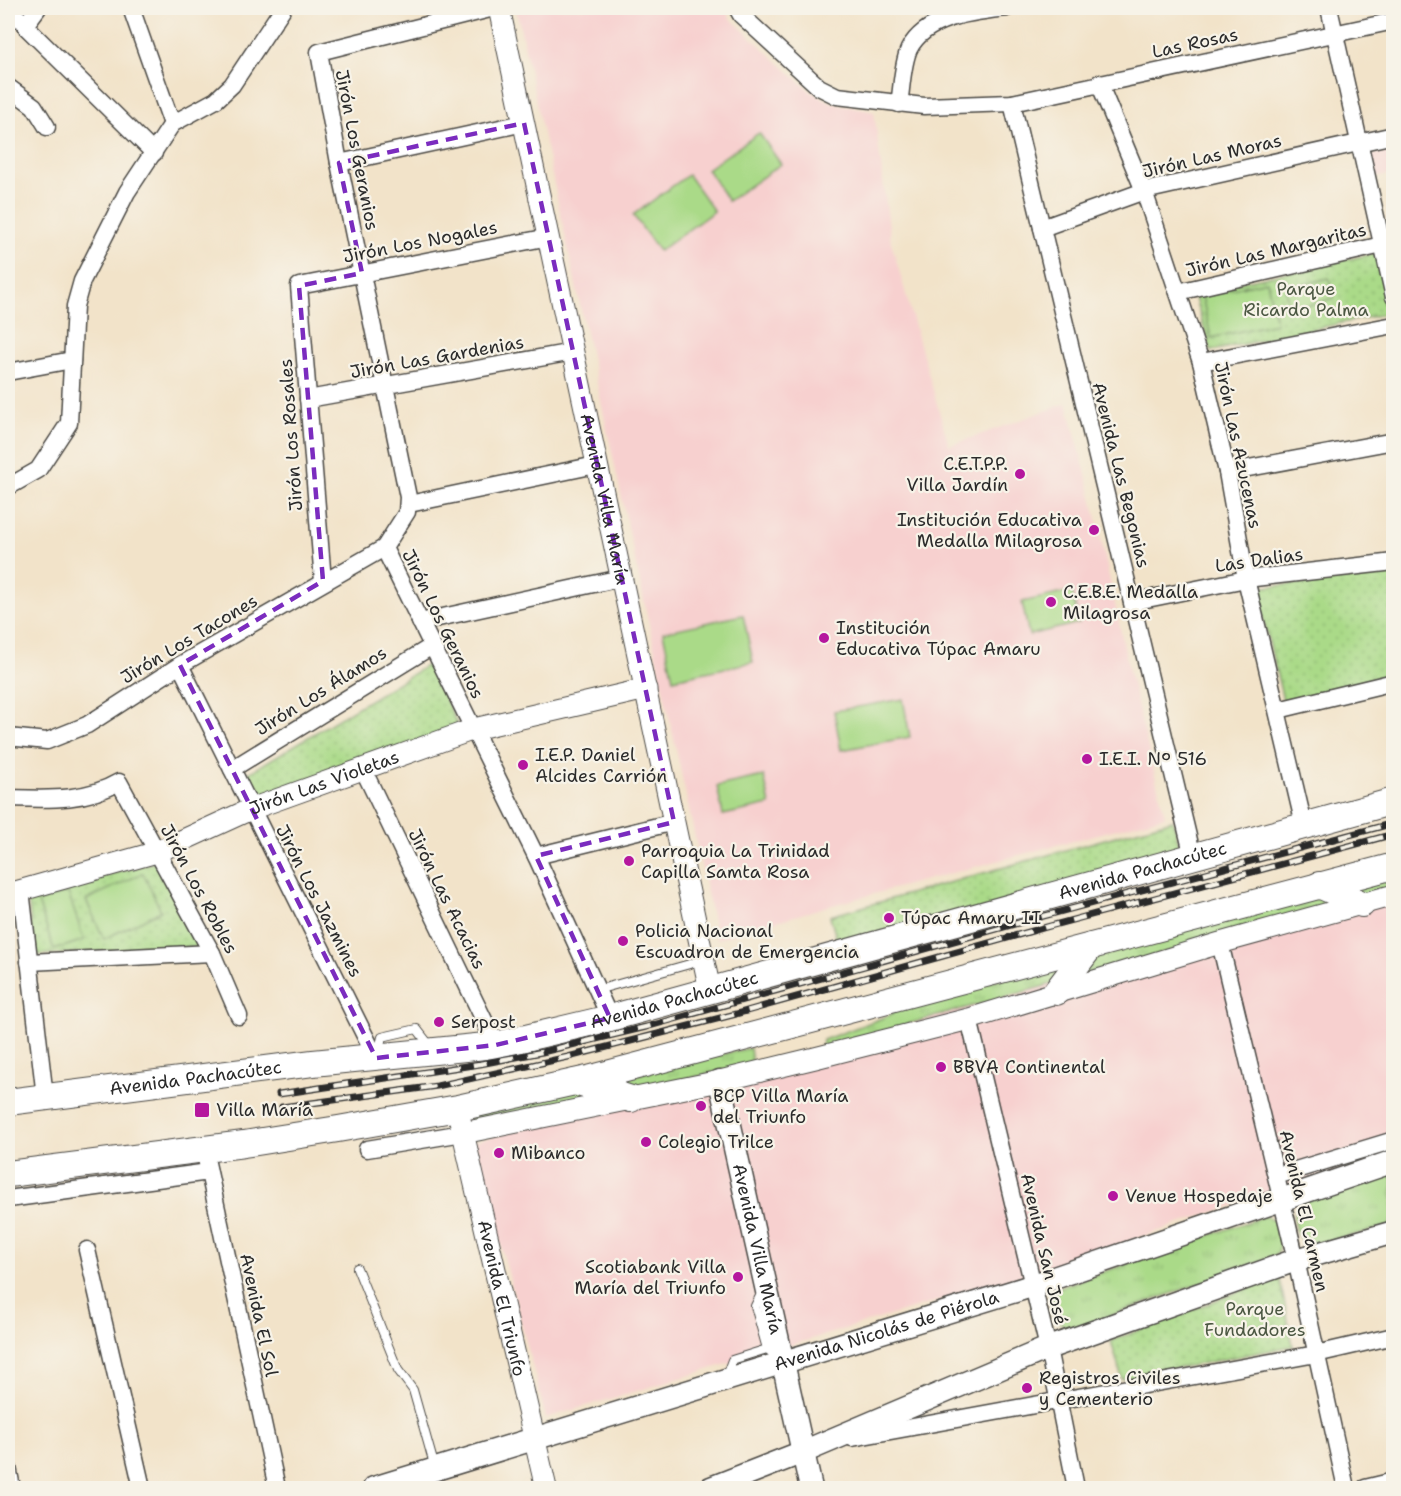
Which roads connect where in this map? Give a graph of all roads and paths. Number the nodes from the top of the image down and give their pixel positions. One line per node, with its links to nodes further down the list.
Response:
1 (38, 8): 11 (street)
2 (131, 8): 18 (street)
3 (283, 8): 18 (street)
4 (494, 8): 23 (street, Jirón Los Geranios)
5 (499, 8): 17 (street, Avenida Villa María)
6 (737, 8): 16 (street, Las Rosas)
7 (1007, 8): 16 (street)
8 (1329, 8): 12 (street)
9 (8, 10): 11 (street)
10 (1394, 21): 12 (street, Las Rosas)
11 (26, 24): 22 (street)
12 (1334, 34): 13 (street, Las Rosas); 21 (street)
13 (1099, 83): 15 (street, Las Rosas); 24 (street, Jirón Las Azucenas)
14 (8, 87): 19 (street)
15 (1012, 103): 16 (street, Las Rosas); 25 (street, Avenida Las Begonias)
16 (899, 104)
17 (524, 123): 23 (street); 26 (street, Avenida Villa María)
18 (172, 124): 22 (street)
19 (47, 127)
20 (1394, 135): 21 (street, Jirón Las Moras)
21 (1359, 143): 24 (street, Jirón Las Moras); 27 (street)
22 (154, 153): 34 (street)
23 (339, 163): 28 (street, Jirón Los Geranios)
24 (1144, 191): 25 (street, Jirón Las Moras); 30 (street, Jirón Las Azucenas)
25 (1042, 228): 49 (street, Avenida Las Begonias)
26 (549, 237): 28 (street, Jirón Los Nogales); 33 (street, Avenida Villa María)
27 (1385, 238): 30 (street, Jirón Las Margaritas); 31 (street)
28 (362, 273): 29 (street, Jirón Los Nogales); 37 (street, Jirón Los Geranios)
29 (299, 286): 38 (street, Jirón Los Rosales)
30 (1178, 292): 35 (street, Jirón Las Azucenas)
31 (1394, 297)
32 (1394, 325): 35 (street)
33 (573, 352): 37 (street, Jirón Las Gardenias); 40 (street, Avenida Villa María)
34 (72, 360): 36 (street); 42 (street)
35 (1201, 362): 41 (street, Jirón Las Azucenas)
36 (8, 372)
37 (385, 386): 38 (street, Jirón Las Gardenias); 43 (street, Jirón Los Geranios)
38 (308, 399): 48 (street, Jirón Los Rosales)
39 (1394, 441): 41 (street)
40 (596, 465): 43 (street); 46 (street, Avenida Villa María)
41 (1227, 472): 47 (street, Jirón Las Azucenas)
42 (8, 487)
43 (409, 504): 44 (street, Jirón Los Geranios)
44 (384, 548): 48 (street, Jirón Los Tacones); 50 (street, Jirón Los Geranios)
45 (1394, 562): 47 (street, Las Dalias)
46 (621, 578): 50 (street); 54 (street, Avenida Villa María)
47 (1246, 579): 49 (street, Las Dalias); 55 (street, Jirón Las Azucenas)
48 (323, 581): 52 (street, Jirón Los Tacones)
49 (1132, 602): 67 (street, Avenida Las Begonias)
50 (420, 622): 51 (street, Jirón Los Geranios)
51 (432, 646): 56 (street, Jirón Los Geranios); 59 (street, Jirón Los Álamos)
52 (180, 665): 57 (street, Jirón Los Tacones); 59 (street, Jirón Los Jazmines)
53 (1394, 682): 55 (street)
54 (646, 689): 56 (street, Jirón Las Violetas); 63 (street, Avenida Villa María)
55 (1278, 710): 64 (street, Jirón Las Azucenas)
56 (474, 729): 58 (street, Jirón Las Violetas); 66 (street, Jirón Los Geranios)
57 (8, 737)
58 (363, 769): 62 (street, Jirón Las Violetas); 84 (street, Jirón Las Acacias)
59 (232, 770): 62 (street, Jirón Los Jazmines)
60 (8, 798): 65 (street, Jirón Los Robles)
61 (1394, 801): 64 (main road, Avenida Pachacútec)
62 (251, 809): 65 (street, Jirón Las Violetas); 85 (street, Jirón Los Jazmines)
63 (674, 822): 66 (street); 76 (street, Avenida Villa María)
64 (1305, 825): 67 (main road, Avenida Pachacútec)
65 (157, 852): 70 (street, Jirón Las Violetas); 75 (street, Jirón Los Robles)
66 (536, 856): 78 (street, Jirón Los Geranios)
67 (1193, 857): 79 (main road, Avenida Pachacútec)
68 (1394, 866): 69 (main road)
69 (1319, 885): 72 (main road); 74 (main road)
70 (14, 892): 77 (street)
71 (1394, 895): 72 (street)
72 (1362, 904): 73 (street)
73 (1220, 943): 80 (street); 98 (street, Avenida El Carmen)
74 (1091, 946): 80 (main road); 87 (main road)
75 (212, 952): 77 (street); 81 (street, Jirón Los Robles)
76 (704, 960): 78 (lane); 79 (street, Avenida Villa María)
77 (29, 962): 88 (street)
78 (597, 990): 82 (street, Jirón Los Geranios)
79 (710, 990): 82 (main road, Avenida Pachacútec)
80 (1056, 992): 83 (street)
81 (239, 1016)
82 (610, 1018): 84 (main road, Avenida Pachacútec)
83 (969, 1019): 86 (street); 105 (street, Avenida San José)
84 (496, 1045): 85 (main road, Avenida Pachacútec)
85 (376, 1058): 88 (main road, Avenida Pachacútec)
86 (720, 1081): 89 (street); 109 (main road, Avenida Villa María)
87 (575, 1082): 89 (main road); 91 (main road)
88 (45, 1097): 90 (main road, Avenida Pachacútec)
89 (631, 1099): 92 (street)
90 (8, 1102)
91 (458, 1108): 92 (street, Avenida El Triunfo); 95 (main road)
92 (463, 1133): 94 (street); 111 (street, Avenida El Triunfo)
93 (1394, 1140): 98 (street)
94 (367, 1149)
95 (206, 1160): 97 (main road); 99 (street); 119 (street, Avenida El Sol)
96 (1394, 1161): 100 (main road, Avenida Nicolás de Piérola)
97 (8, 1174)
98 (1276, 1176): 100 (street, Avenida El Carmen)
99 (8, 1199)
100 (1282, 1200): 103 (street, Avenida El Carmen); 105 (main road, Avenida Nicolás de Piérola)
101 (1394, 1232): 103 (main road)
102 (87, 1250): 118 (street)
103 (1296, 1260): 107 (main road); 108 (street, Avenida El Carmen)
104 (357, 1268): 115 (lane)
105 (1033, 1285): 107 (street, Avenida San José); 109 (main road, Avenida Nicolás de Piérola)
106 (1394, 1336): 108 (street)
107 (1048, 1348): 110 (street, Avenida San José); 112 (main road)
108 (1316, 1354): 110 (street); 125 (street, Avenida El Carmen)
109 (775, 1355): 111 (main road, Avenida Nicolás de Piérola); 113 (main road, Avenida Villa María)
110 (1058, 1401): 112 (street); 124 (street, Avenida San José)
111 (535, 1440): 115 (main road, Avenida Nicolás de Piérola); 121 (street, Avenida El Triunfo)
112 (826, 1443): 113 (main road)
113 (803, 1452): 122 (main road); 123 (main road, Avenida Villa María)
114 (8, 1467): 117 (street)
115 (435, 1470): 120 (main road, Avenida Nicolás de Piérola)
116 (1394, 1481): 126 (street)
117 (12, 1488)
118 (142, 1488)
119 (277, 1488)
120 (374, 1488)
121 (546, 1488)
122 (711, 1488)
123 (812, 1488)
124 (1076, 1488)
125 (1346, 1488)
126 (1365, 1488)

